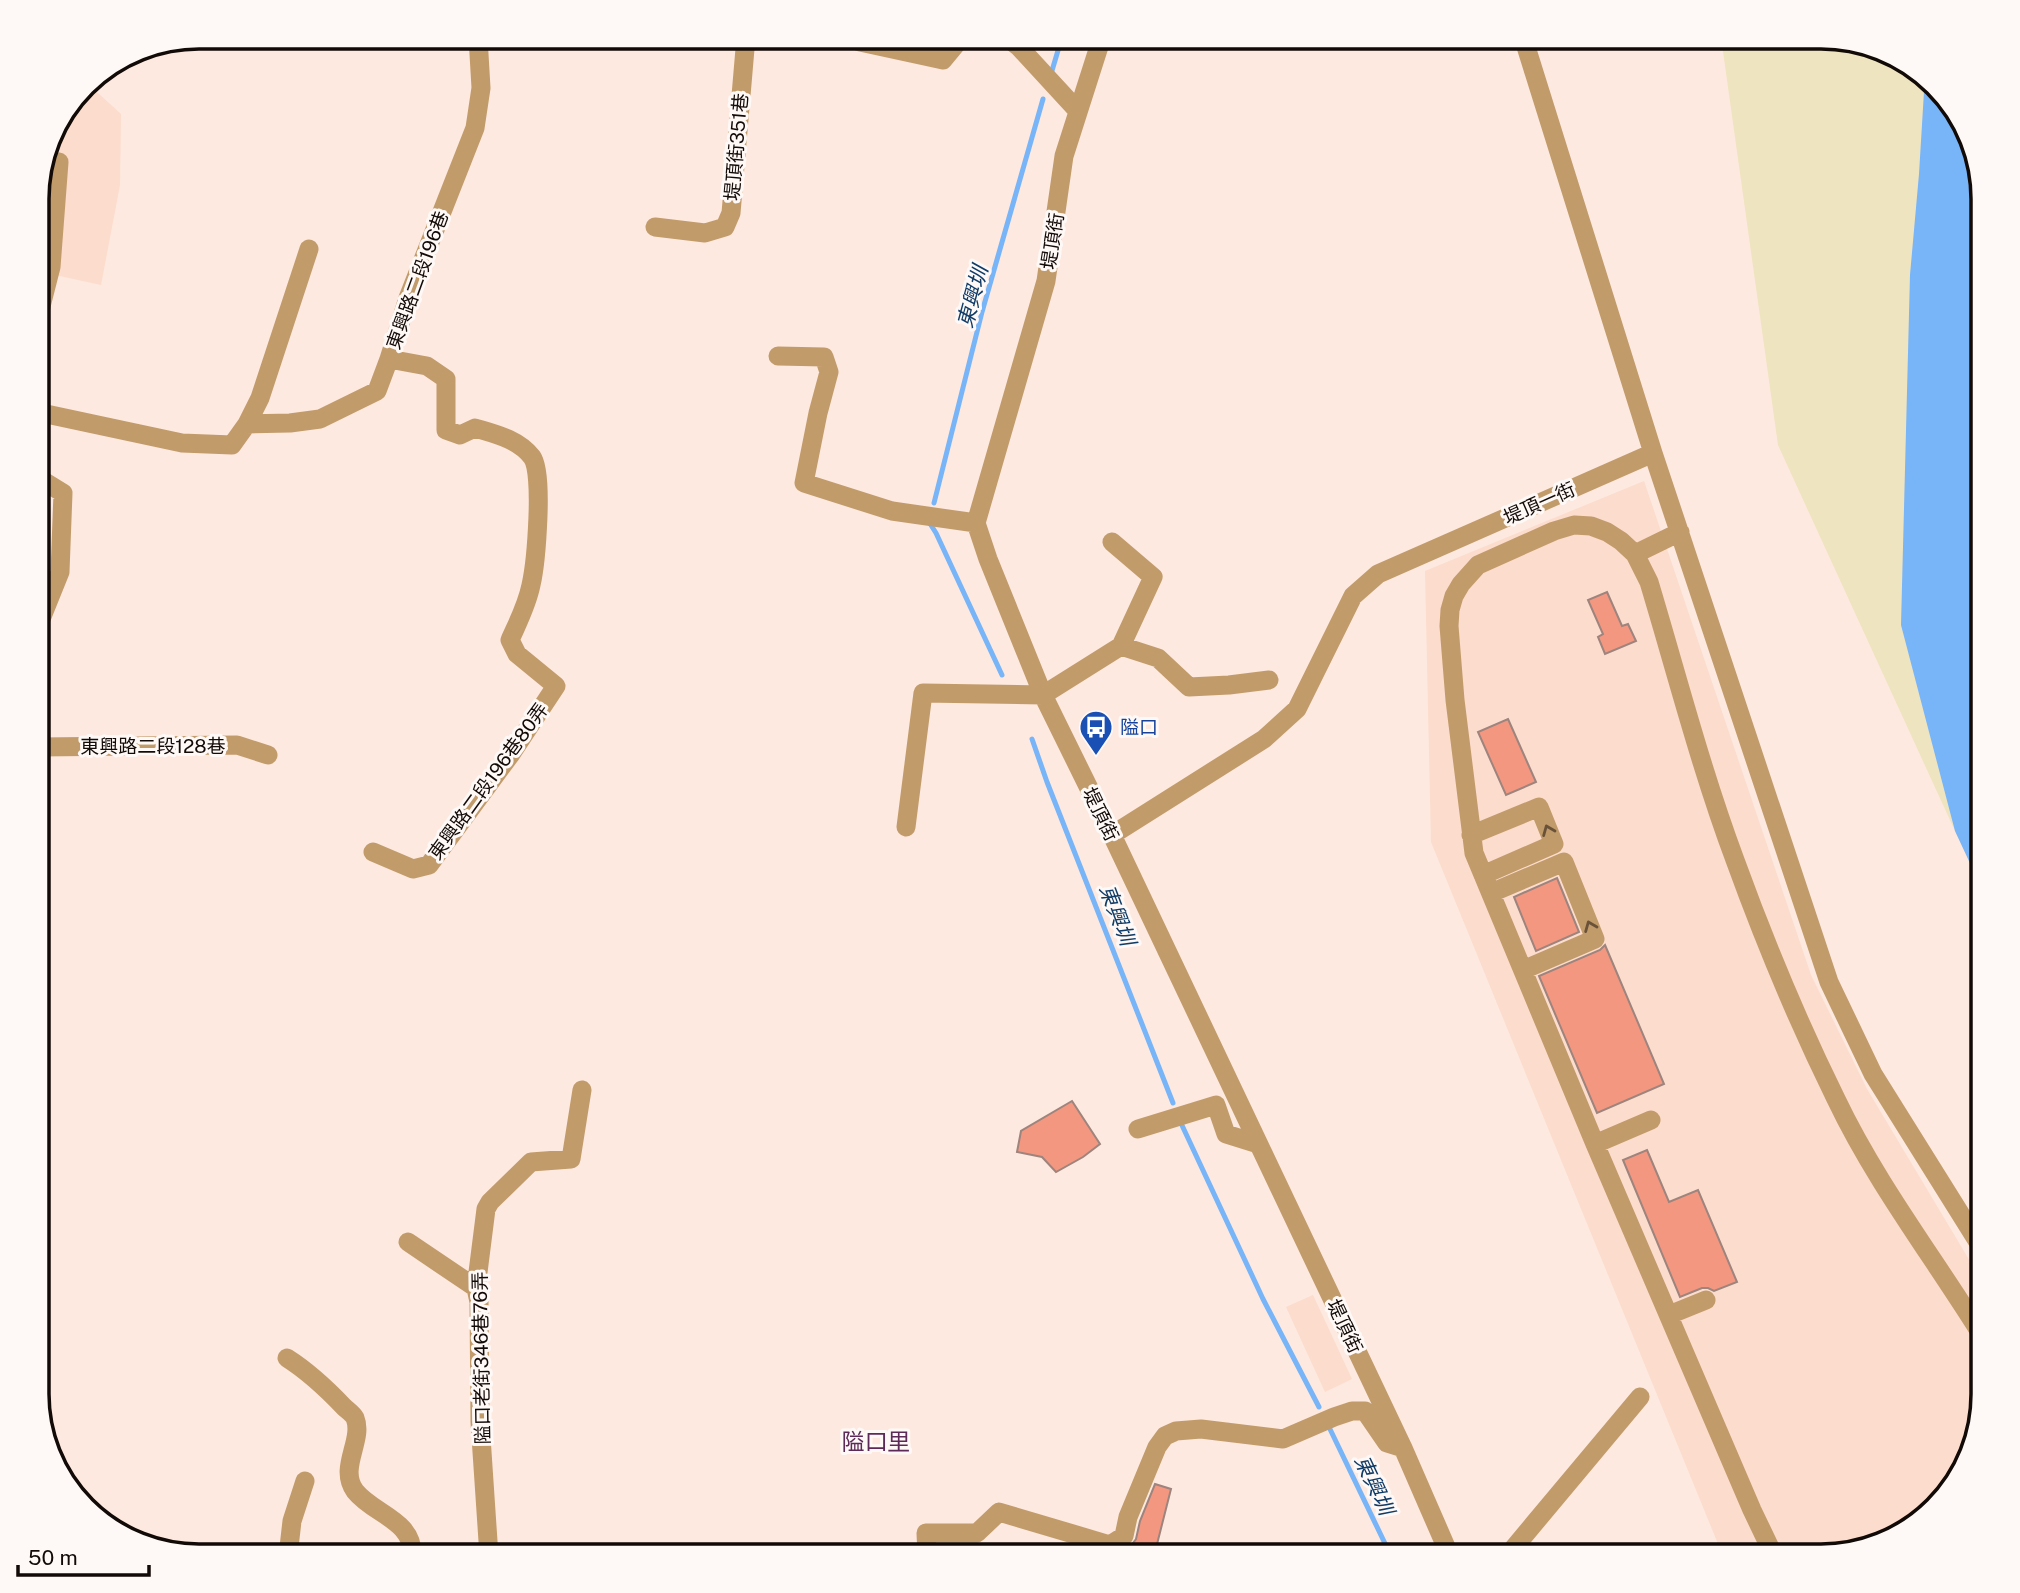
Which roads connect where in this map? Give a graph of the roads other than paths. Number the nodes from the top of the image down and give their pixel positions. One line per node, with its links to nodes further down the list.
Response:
1 (479, 49): 14 (street, 東興路二段196巷)
2 (745, 49): 10 (street, 堤頂街351巷)
3 (892, 49): 4 (street)
4 (952, 49)
5 (1022, 49): 8 (street)
6 (1097, 49): 8 (street, 堤頂街)
7 (1527, 49): 17 (street)
8 (1078, 111): 19 (street, 堤頂街)
9 (59, 162): 12 (street)
10 (655, 227)
11 (309, 249): 16 (street)
12 (49, 275)
13 (778, 356): 19 (street)
14 (389, 359): 16 (street, 東興路二段196巷); 32 (street, 東興路二段196巷80弄)
15 (49, 415): 16 (street)
16 (247, 424)
17 (1653, 453): 20 (street); 30 (street, 堤頂一街)
18 (49, 484): 23 (street)
19 (976, 523): 26 (street, 堤頂街)
20 (1680, 532): 22 (street); 40 (street)
21 (1112, 542): 24 (street)
22 (1635, 554): 31 (street); 45 (street)
23 (49, 599)
24 (1121, 646): 25 (street); 26 (street)
25 (1269, 680)
26 (1043, 695): 29 (street); 30 (street, 堤頂街)
27 (49, 747): 28 (street, 東興路二段128巷)
28 (268, 755)
29 (906, 827)
30 (1112, 835): 38 (street, 堤頂街)
31 (1471, 835): 33 (street); 33 (street, one-way to 31)
32 (373, 852)
33 (1487, 884): 34 (street); 34 (street, one-way to 33)
34 (1523, 970): 39 (street)
35 (582, 1090): 42 (street, 隘口老街346巷76弄)
36 (1651, 1120): 39 (street)
37 (1138, 1129): 38 (street)
38 (1258, 1144): 48 (street, 堤頂街)
39 (1595, 1144): 44 (street)
40 (1971, 1231)
41 (408, 1242): 42 (street)
42 (477, 1288): 52 (street, 隘口老街346巷76弄)
43 (1706, 1300): 44 (street)
44 (1669, 1315): 58 (street)
45 (1971, 1319)
46 (287, 1358): 51 (street)
47 (1640, 1397): 57 (street)
48 (1403, 1448): 55 (street); 56 (street, 堤頂街)
49 (305, 1481): 50 (street)
50 (289, 1544)
51 (411, 1544)
52 (488, 1544)
53 (926, 1544): 54 (street)
54 (1107, 1544)
55 (1112, 1544)
56 (1445, 1544)
57 (1517, 1544)
58 (1768, 1544)

